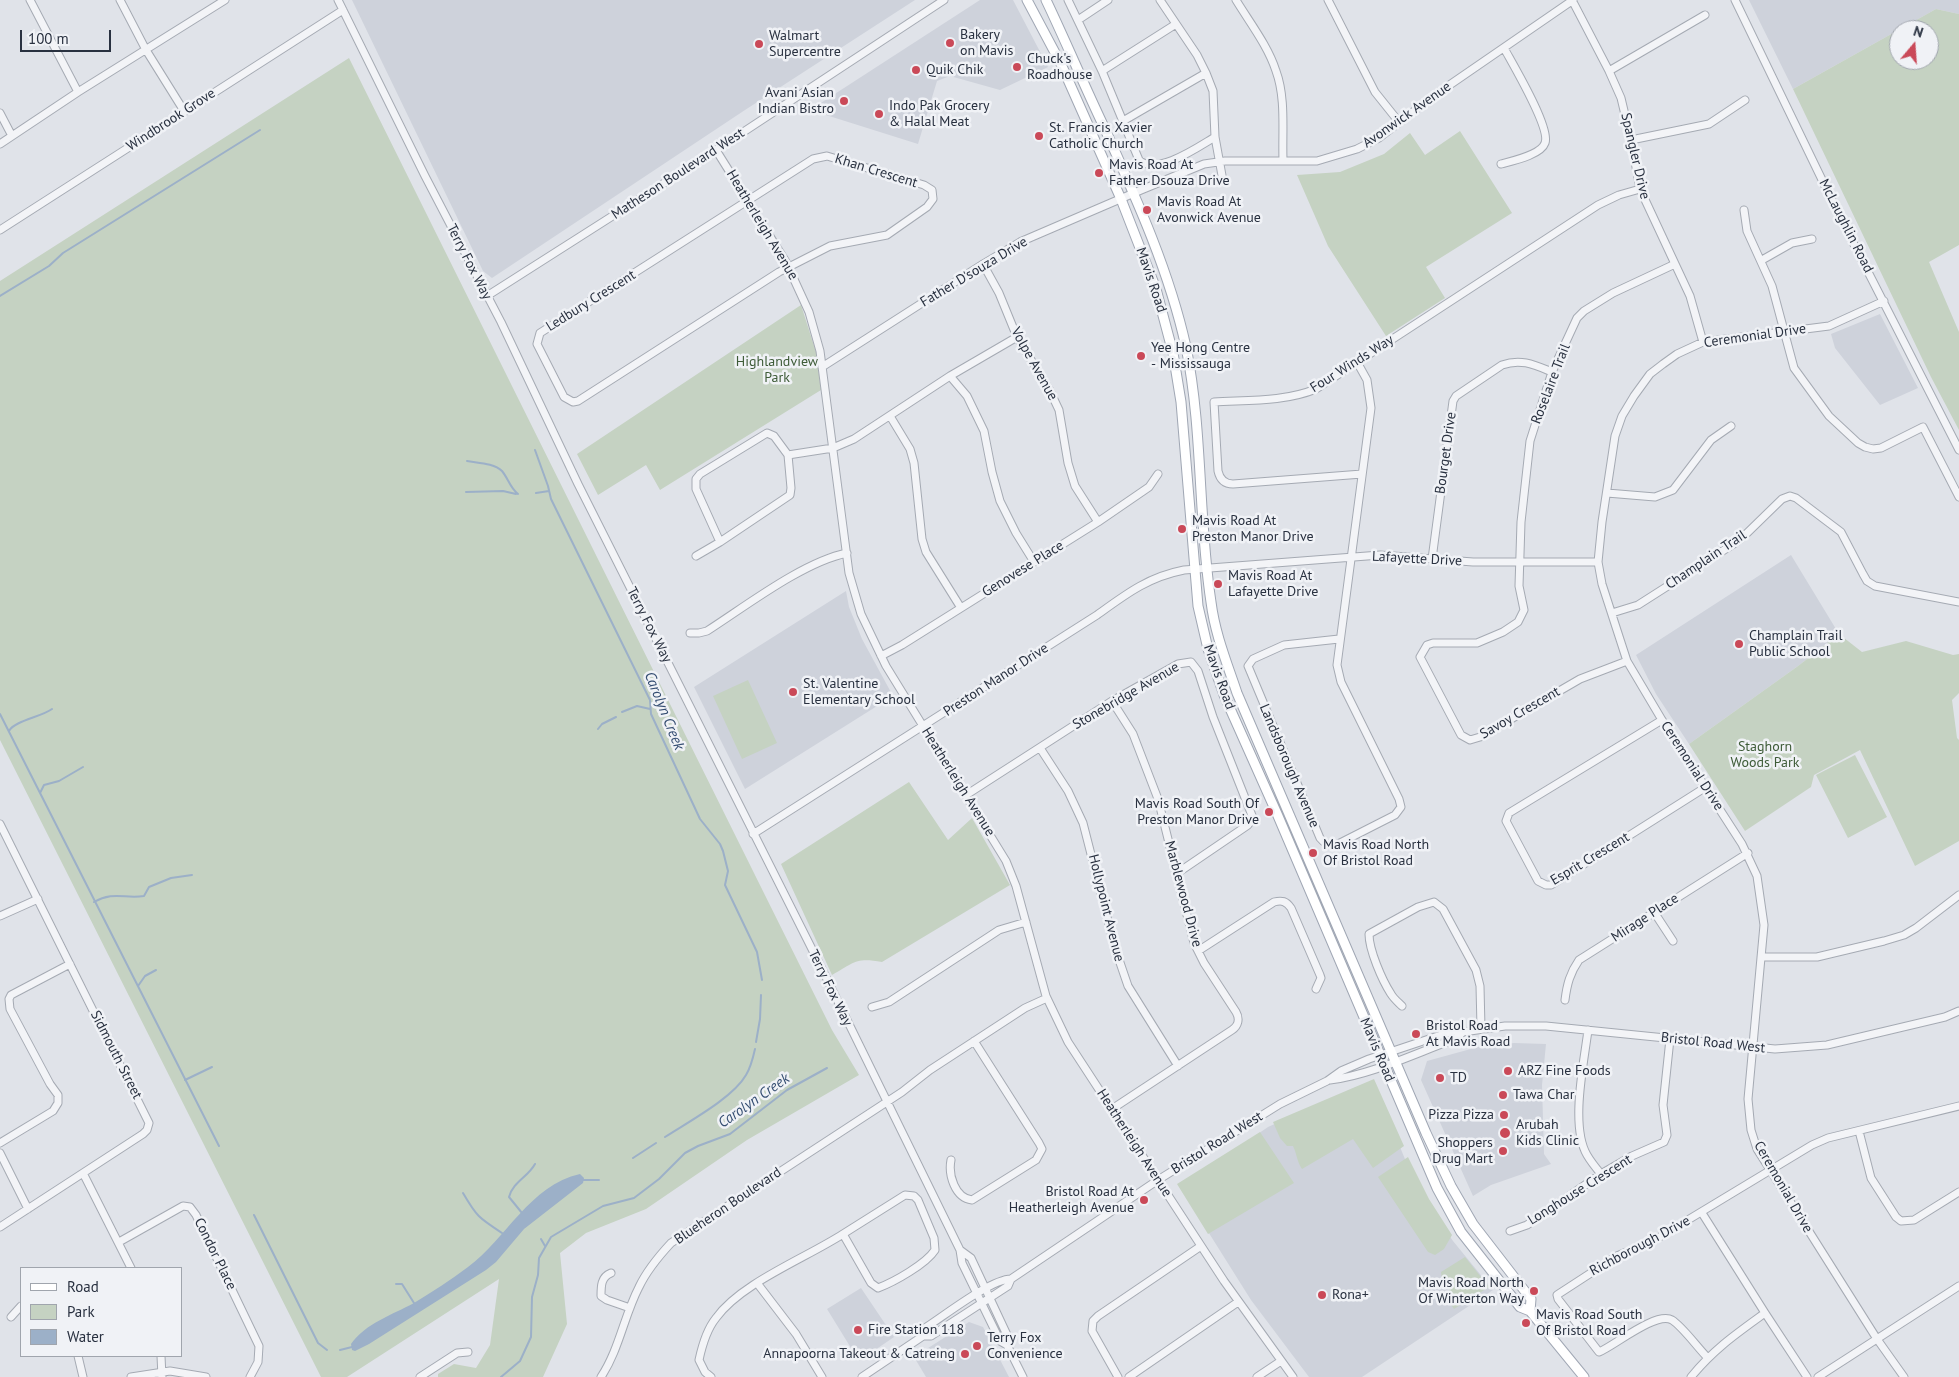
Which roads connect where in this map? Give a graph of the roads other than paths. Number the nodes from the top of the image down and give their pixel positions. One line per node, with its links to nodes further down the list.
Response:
1 (30, 0): 26 (street)
2 (120, 0): 22 (street)
3 (209, 0): 16 (street)
4 (225, 0): 16 (street)
5 (338, 0): 17 (street, Terry Fox Way)
6 (944, 0): 36 (street, Matheson Boulevard West)
7 (1027, 0): 43 (main road, Mavis Road)
8 (1046, 0): 42 (main road, Mavis Road)
9 (1068, 0): 19 (street)
10 (1108, 0): 19 (street)
11 (1160, 0): 20 (street)
12 (1236, 0): 37 (street)
13 (1328, 0): 31 (street)
14 (1572, 0): 21 (street, Avonwick Avenue); 24 (street, Spangler Drive)
15 (1735, 0): 53 (street, McLaughlin Road)
16 (213, 8): 22 (street)
17 (343, 10): 28 (street, Windbrook Grove); 52 (street, Terry Fox Way)
18 (1705, 15): 24 (street)
19 (1078, 20): 23 (street)
20 (1176, 24): 23 (street); 25 (street)
21 (1504, 48): 31 (street, Avonwick Avenue); 39 (street)
22 (146, 50): 26 (street); 28 (street)
23 (1102, 71): 30 (street)
24 (1609, 71): 34 (street, Spangler Drive)
25 (1206, 73): 30 (street); 33 (street)
26 (78, 92): 32 (street)
27 (1745, 100): 34 (street)
28 (184, 111): 46 (street, Windbrook Grove)
29 (0, 112): 32 (street)
30 (1123, 121): 33 (street)
31 (1399, 122): 37 (street, Avonwick Avenue)
32 (12, 136): 35 (street)
33 (1215, 137): 38 (street)
34 (1631, 140): 41 (street, Spangler Drive)
35 (0, 144)
36 (716, 150): 44 (street, Heatherleigh Avenue); 52 (street, Matheson Boulevard West)
37 (1283, 160): 38 (street, Avonwick Avenue)
38 (1220, 162): 40 (street); 42 (street, Avonwick Avenue)
39 (1501, 164)
40 (1223, 181)
41 (1640, 189): 50 (street, Spangler Drive); 57 (street, Four Winds Way)
42 (1133, 193): 43 (street, Father D'souza Drive); 79 (main road, Mavis Road)
43 (1120, 199): 49 (street, Father D'souza Drive); 80 (main road, Mavis Road)
44 (748, 201): 51 (street, Heatherleigh Avenue); 51 (street, Khan Crescent); 51 (street, Ledbury Crescent)
45 (1744, 210): 48 (street)
46 (0, 230)
47 (1812, 239): 48 (street)
48 (1762, 260): 54 (street)
49 (983, 264): 55 (street, Volpe Avenue); 58 (street, Father D'souza Drive)
50 (1675, 264): 56 (street, Spangler Drive); 59 (street, Roselaire Trail)
51 (789, 266): 58 (street, Heatherleigh Avenue)
52 (487, 296): 95 (street, Terry Fox Way)
53 (1884, 301): 54 (street, Ceremonial Drive); 64 (street, McLaughlin Road)
54 (1786, 331): 56 (street, Ceremonial Drive); 69 (street)
55 (1017, 337): 60 (street); 70 (street, Volpe Avenue)
56 (1703, 342): 68 (street, Ceremonial Drive)
57 (1357, 362): 67 (street, Landsborough Avenue); 67 (street, Four Winds Way)
58 (822, 367): 63 (street, Heatherleigh Avenue)
59 (1552, 372): 75 (street, Bourget Drive); 77 (street, Roselaire Trail)
60 (950, 376): 61 (street); 76 (street)
61 (890, 416): 63 (street); 82 (street)
62 (1731, 426): 68 (street)
63 (833, 448): 65 (street); 72 (street, Heatherleigh Avenue)
64 (1959, 450)
65 (788, 455): 71 (street); 71 (street)
66 (1158, 474): 70 (street, Genovese Place)
67 (1362, 474): 74 (street, Landsborough Avenue)
68 (1607, 493): 78 (street, Ceremonial Drive)
69 (1959, 497)
70 (1098, 522): 76 (street, Genovese Place)
71 (720, 542): 73 (street)
72 (847, 553): 84 (street); 86 (street, Heatherleigh Avenue)
73 (696, 556)
74 (1351, 557): 75 (street, Lafayette Drive); 79 (street, Lafayette Drive); 85 (street, Landsborough Avenue)
75 (1432, 558): 77 (street, Lafayette Drive)
76 (1034, 562): 82 (street, Genovese Place)
77 (1520, 562): 78 (street, Lafayette Drive); 87 (street, Savoy Crescent)
78 (1598, 562): 83 (street, Ceremonial Drive)
79 (1206, 568): 80 (street, Preston Manor Drive); 119 (main road, Mavis Road)
80 (1194, 569): 90 (street, Preston Manor Drive); 120 (main road, Mavis Road)
81 (1959, 602): 83 (street, Champlain Trail)
82 (961, 608): 86 (street, Genovese Place)
83 (1612, 613): 87 (street, Ceremonial Drive)
84 (690, 633)
85 (1339, 639): 85 (street, Landsborough Avenue)
86 (882, 656): 90 (street, Heatherleigh Avenue)
87 (1627, 662): 89 (street, Ceremonial Drive)
88 (1112, 701): 91 (street, Stonebridge Avenue); 97 (street, Marblewood Drive); 97 (street, Stonebridge Avenue)
89 (1662, 720): 92 (street, Ceremonial Drive); 92 (street, Esprit Crescent)
90 (924, 726): 93 (street, Heatherleigh Avenue); 95 (street, Preston Manor Drive)
91 (1040, 748): 93 (street, Stonebridge Avenue); 123 (street, Hollypoint Avenue)
92 (1706, 787): 96 (street, Ceremonial Drive)
93 (966, 794): 102 (street, Heatherleigh Avenue)
94 (0, 824): 99 (street, Sidmouth Street)
95 (753, 834): 125 (street, Terry Fox Way)
96 (1748, 853): 100 (street, Mirage Place); 105 (street, Ceremonial Drive)
97 (1176, 874): 104 (street, Marblewood Drive)
98 (1959, 896): 105 (street)
99 (38, 900): 101 (street); 106 (street, Sidmouth Street)
100 (1654, 912): 103 (street); 109 (street, Mirage Place)
101 (0, 916)
102 (1026, 922): 108 (street, Heatherleigh Avenue); 111 (street)
103 (1673, 942)
104 (1198, 951): 107 (street); 123 (street, Marblewood Drive)
105 (1761, 957): 118 (street, Ceremonial Drive)
106 (70, 964): 129 (street); 133 (street, Sidmouth Street)
107 (1316, 989)
108 (1047, 998): 117 (street, Blueheron Boulevard); 127 (street, Heatherleigh Avenue)
109 (1565, 1000)
110 (1402, 1006): 113 (street)
111 (872, 1007)
112 (1959, 1011): 118 (street, Bristol Road West)
113 (1481, 1028): 114 (street, Bristol Road West); 115 (street, Bristol Road West)
114 (1588, 1030): 116 (street, Bristol Road West); 134 (street)
115 (1463, 1032): 119 (street, Bristol Road West); 121 (street, Bristol Road West)
116 (1670, 1039): 118 (street, Bristol Road West); 134 (street, Longhouse Crescent)
117 (974, 1041): 125 (street, Blueheron Boulevard); 131 (street)
118 (1752, 1048): 132 (street, Ceremonial Drive)
119 (1392, 1050): 120 (street, Bristol Road West); 121 (main road, Mavis Road)
120 (1379, 1055): 122 (main road, Mavis Road); 124 (street, Bristol Road West)
121 (1396, 1060): 122 (street, Bristol Road West); 157 (main road, Mavis Road)
122 (1383, 1065): 124 (street, Bristol Road West); 157 (main road, Mavis Road)
123 (1178, 1066): 127 (street, Marblewood Drive)
124 (1327, 1081): 135 (street, Bristol Road West)
125 (887, 1102): 144 (street, Terry Fox Way); 156 (street, Blueheron Boulevard)
126 (1959, 1106): 128 (street, Richborough Drive)
127 (1112, 1109): 135 (street, Heatherleigh Avenue)
128 (1859, 1131): 132 (street, Richborough Drive); 136 (street)
129 (0, 1143)
130 (0, 1153): 137 (street)
131 (951, 1160)
132 (1770, 1170): 138 (street, Richborough Drive); 161 (street, Ceremonial Drive)
133 (84, 1173): 137 (street, Sidmouth Street); 142 (street)
134 (1601, 1174): 140 (street, Longhouse Crescent)
135 (1158, 1180): 143 (street, Heatherleigh Avenue); 147 (street, Bristol Road West)
136 (1959, 1192)
137 (28, 1209): 139 (street, Sidmouth Street)
138 (1702, 1212): 158 (street); 166 (street, Richborough Drive)
139 (0, 1227)
140 (1510, 1231)
141 (843, 1234): 141 (street); 148 (street)
142 (119, 1242): 145 (street); 172 (street, Condor Place)
143 (1201, 1246): 153 (street, Heatherleigh Avenue); 179 (street)
144 (960, 1250): 150 (street, Terry Fox Way); 151 (street, Terry Fox Way)
145 (131, 1267)
146 (611, 1273): 156 (street)
147 (1011, 1279): 150 (street, Bristol Road West); 152 (street, Bristol Road West)
148 (758, 1283): 175 (street); 176 (street)
149 (1959, 1286): 161 (street)
150 (987, 1288): 151 (street, Bristol Road West); 152 (street, Terry Fox Way)
151 (978, 1294): 154 (street, Terry Fox Way); 160 (street, Bristol Road West)
152 (991, 1298): 154 (street, Bristol Road West); 162 (street, Terry Fox Way)
153 (1238, 1302): 167 (street, Heatherleigh Avenue); 180 (street)
154 (982, 1303): 160 (street, Bristol Road West); 162 (street, Terry Fox Way)
155 (20, 1307): 159 (street)
156 (630, 1308): 174 (street, Blueheron Boulevard)
157 (1530, 1311): 183 (main road, Mavis Road)
158 (1765, 1313): 166 (street); 185 (street)
159 (11, 1317)
160 (923, 1336): 177 (street, Bristol Road West)
161 (1877, 1339): 186 (street); 187 (street, Ceremonial Drive)
162 (1006, 1345): 178 (street, Terry Fox Way)
163 (468, 1352): 173 (street)
164 (78, 1357): 169 (street)
165 (161, 1357): 168 (street)
166 (1707, 1357): 184 (street)
167 (1281, 1361): 181 (street); 182 (street, Heatherleigh Avenue)
168 (162, 1374): 170 (street); 171 (street)
169 (83, 1377)
170 (131, 1377)
171 (206, 1377)
172 (250, 1377)
173 (420, 1377)
174 (601, 1377)
175 (711, 1377)
176 (822, 1377)
177 (862, 1377)
178 (1023, 1377)
179 (1118, 1377)
180 (1129, 1377)
181 (1257, 1377)
182 (1293, 1377)
183 (1584, 1377)
184 (1691, 1377)
185 (1807, 1377)
186 (1818, 1377)
187 (1904, 1377)

